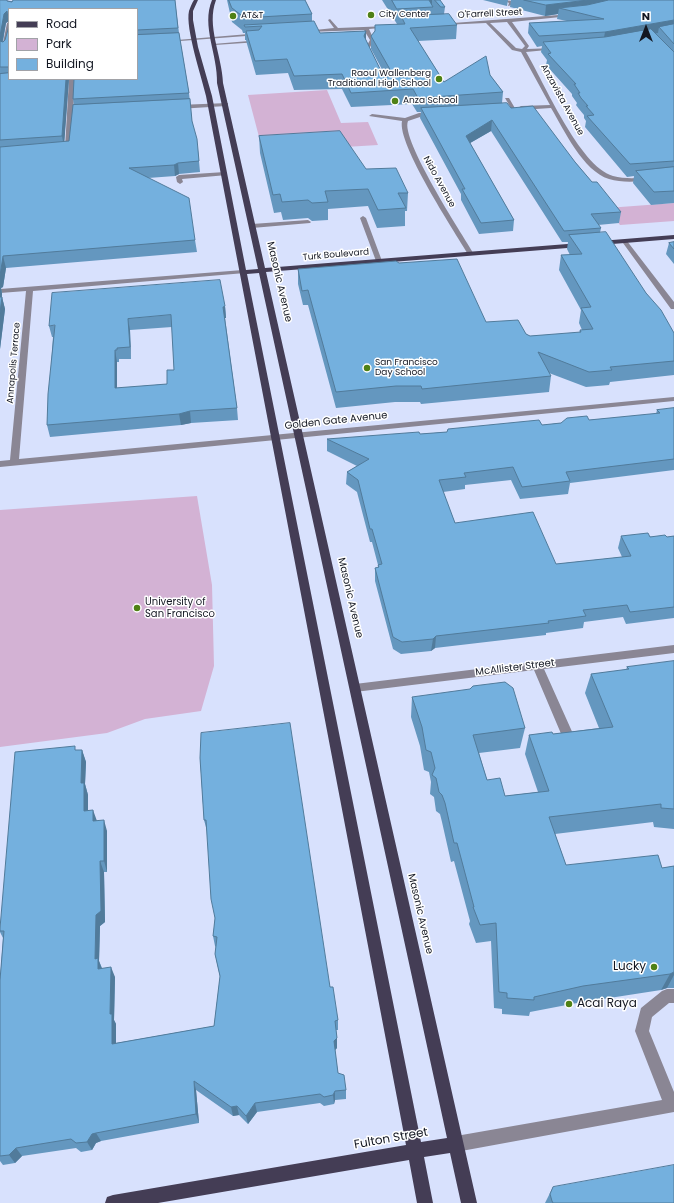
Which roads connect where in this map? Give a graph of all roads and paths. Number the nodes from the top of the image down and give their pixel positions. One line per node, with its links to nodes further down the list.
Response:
1 (196, 0): 21 (main road)
2 (214, 0): 20 (main road, Masonic Avenue)
3 (506, 0): 4 (street)
4 (510, 5)
5 (538, 13): 7 (street)
6 (578, 14): 7 (street, O'Farrell Street)
7 (546, 18): 9 (street, O'Farrell Street)
8 (330, 20): 16 (street)
9 (509, 21): 10 (street, O'Farrell Street); 27 (street, Anzavista Avenue)
10 (488, 22): 11 (street, O'Farrell Street); 27 (street)
11 (438, 24)
12 (389, 27): 13 (street); 15 (street); 18 (street)
13 (396, 27)
14 (8, 28): 26 (street)
15 (366, 28): 16 (street); 28 (street)
16 (337, 30): 17 (street)
17 (299, 32)
18 (392, 32)
19 (268, 34): 20 (street)
20 (212, 37): 21 (street); 24 (main road, Masonic Avenue)
21 (194, 39): 22 (street); 32 (main road)
22 (159, 41)
23 (260, 41): 24 (street)
24 (215, 44): 31 (main road, Masonic Avenue)
25 (562, 48): 27 (street)
26 (4, 50)
27 (523, 51): 33 (street, Anzavista Avenue)
28 (374, 62)
29 (72, 80): 37 (street)
30 (507, 99): 36 (street)
31 (226, 104): 32 (street); 48 (main road, Masonic Avenue)
32 (211, 105): 34 (street); 43 (main road)
33 (553, 106): 36 (street); 44 (street, Anzavista Avenue)
34 (172, 107)
35 (507, 109): 36 (street)
36 (514, 109)
37 (70, 113): 38 (street); 42 (street)
38 (78, 113)
39 (440, 114): 41 (street)
40 (372, 116): 41 (street)
41 (408, 119): 51 (street, Nido Avenue)
42 (53, 151)
43 (225, 174): 45 (street); 54 (main road)
44 (674, 176)
45 (180, 182)
46 (363, 218): 52 (street)
47 (308, 222): 48 (street)
48 (252, 226): 53 (main road, Masonic Avenue)
49 (674, 237): 50 (main road, Turk Boulevard)
50 (625, 242): 51 (main road, Turk Boulevard); 57 (street)
51 (471, 254): 52 (main road, Turk Boulevard)
52 (379, 261): 53 (main road, Turk Boulevard)
53 (262, 270): 54 (main road, Turk Boulevard); 59 (main road, Masonic Avenue)
54 (244, 272): 55 (street, Turk Boulevard); 60 (main road)
55 (30, 288): 56 (street, Turk Boulevard); 61 (street, Annapolis Terrace)
56 (0, 291)
57 (674, 306)
58 (674, 399): 59 (street, Golden Gate Avenue)
59 (299, 435): 60 (street, Golden Gate Avenue); 65 (main road, Masonic Avenue)
60 (276, 438): 61 (street, Golden Gate Avenue); 70 (main road)
61 (14, 463): 62 (street, Golden Gate Avenue)
62 (0, 464)
63 (674, 649): 64 (street, McAllister Street)
64 (537, 666): 65 (street, McAllister Street); 66 (street)
65 (355, 688): 69 (main road, Masonic Avenue)
66 (568, 736)
67 (674, 996): 68 (street)
68 (673, 1105): 69 (street, Fulton Street)
69 (456, 1144): 70 (main road, Fulton Street); 73 (main road, Masonic Avenue)
70 (415, 1150): 71 (main road, Fulton Street); 72 (main road)
71 (113, 1203)
72 (425, 1203)
73 (469, 1203)

